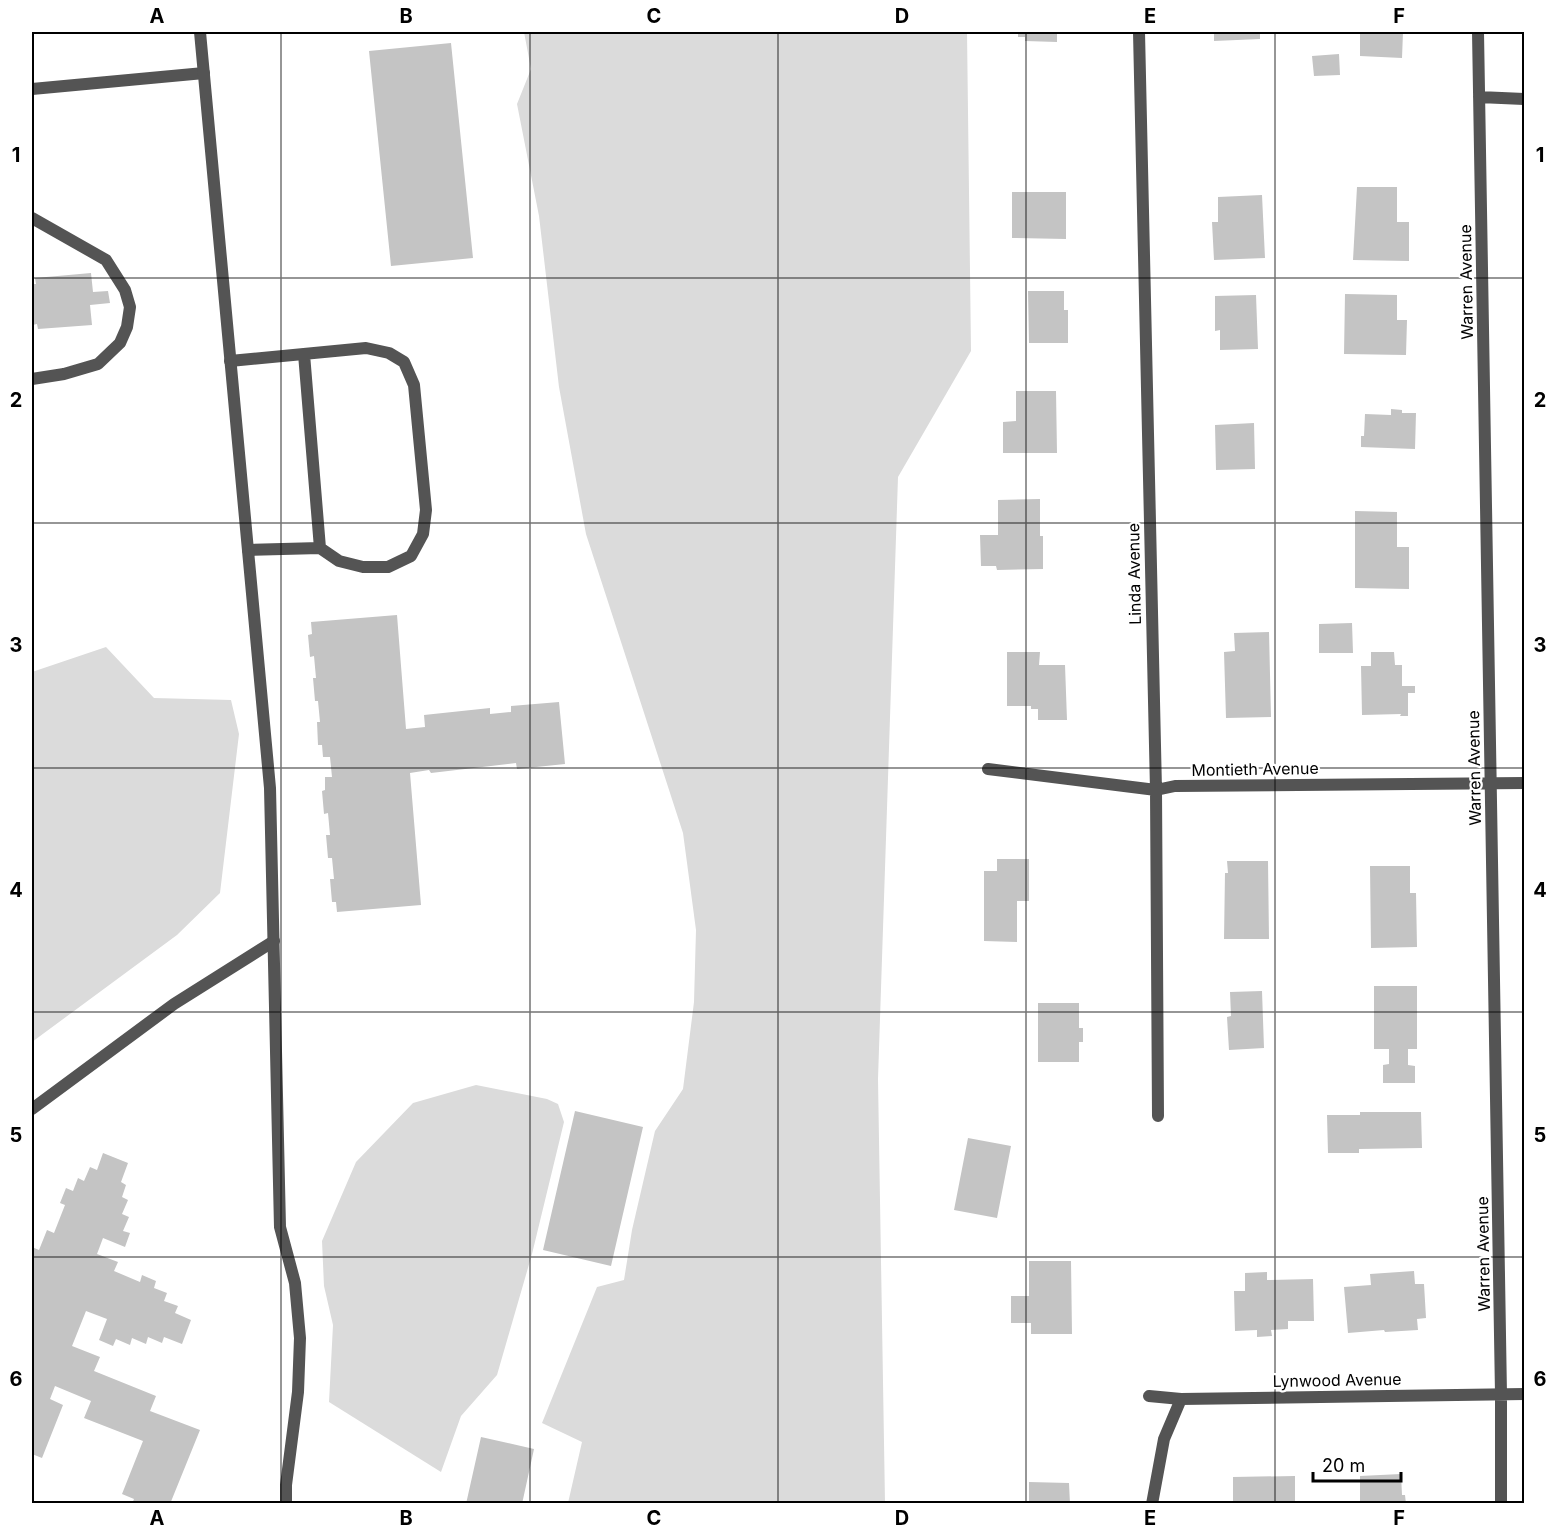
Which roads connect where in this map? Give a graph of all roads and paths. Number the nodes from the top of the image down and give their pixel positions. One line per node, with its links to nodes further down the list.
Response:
1 (200, 32): 4 (street)
2 (1138, 32): 17 (street, Linda Avenue)
3 (1478, 32): 6 (street, Warren Avenue)
4 (204, 73): 5 (street); 10 (street)
5 (32, 89)
6 (1479, 97): 7 (street); 15 (street, Warren Avenue)
7 (1524, 99)
8 (32, 218): 11 (street)
9 (304, 354): 10 (street); 12 (street); 12 (street)
10 (230, 361): 13 (street)
11 (32, 380)
12 (320, 549): 13 (street)
13 (248, 550): 18 (street)
14 (988, 769): 17 (street, Montieth Avenue)
15 (1491, 783): 16 (street, Montieth Avenue); 17 (street, Montieth Avenue); 21 (street, Warren Avenue)
16 (1524, 783)
17 (1156, 790): 20 (street, Linda Avenue)
18 (274, 941): 19 (street); 25 (street)
19 (32, 1108)
20 (1158, 1116)
21 (1502, 1394): 22 (street, Lynwood Avenue); 24 (street, Lynwood Avenue); 27 (street, Warren Avenue)
22 (1524, 1394)
23 (1149, 1396): 24 (street, Lynwood Avenue)
24 (1181, 1399): 26 (street)
25 (286, 1503)
26 (1152, 1503)
27 (1501, 1503)

